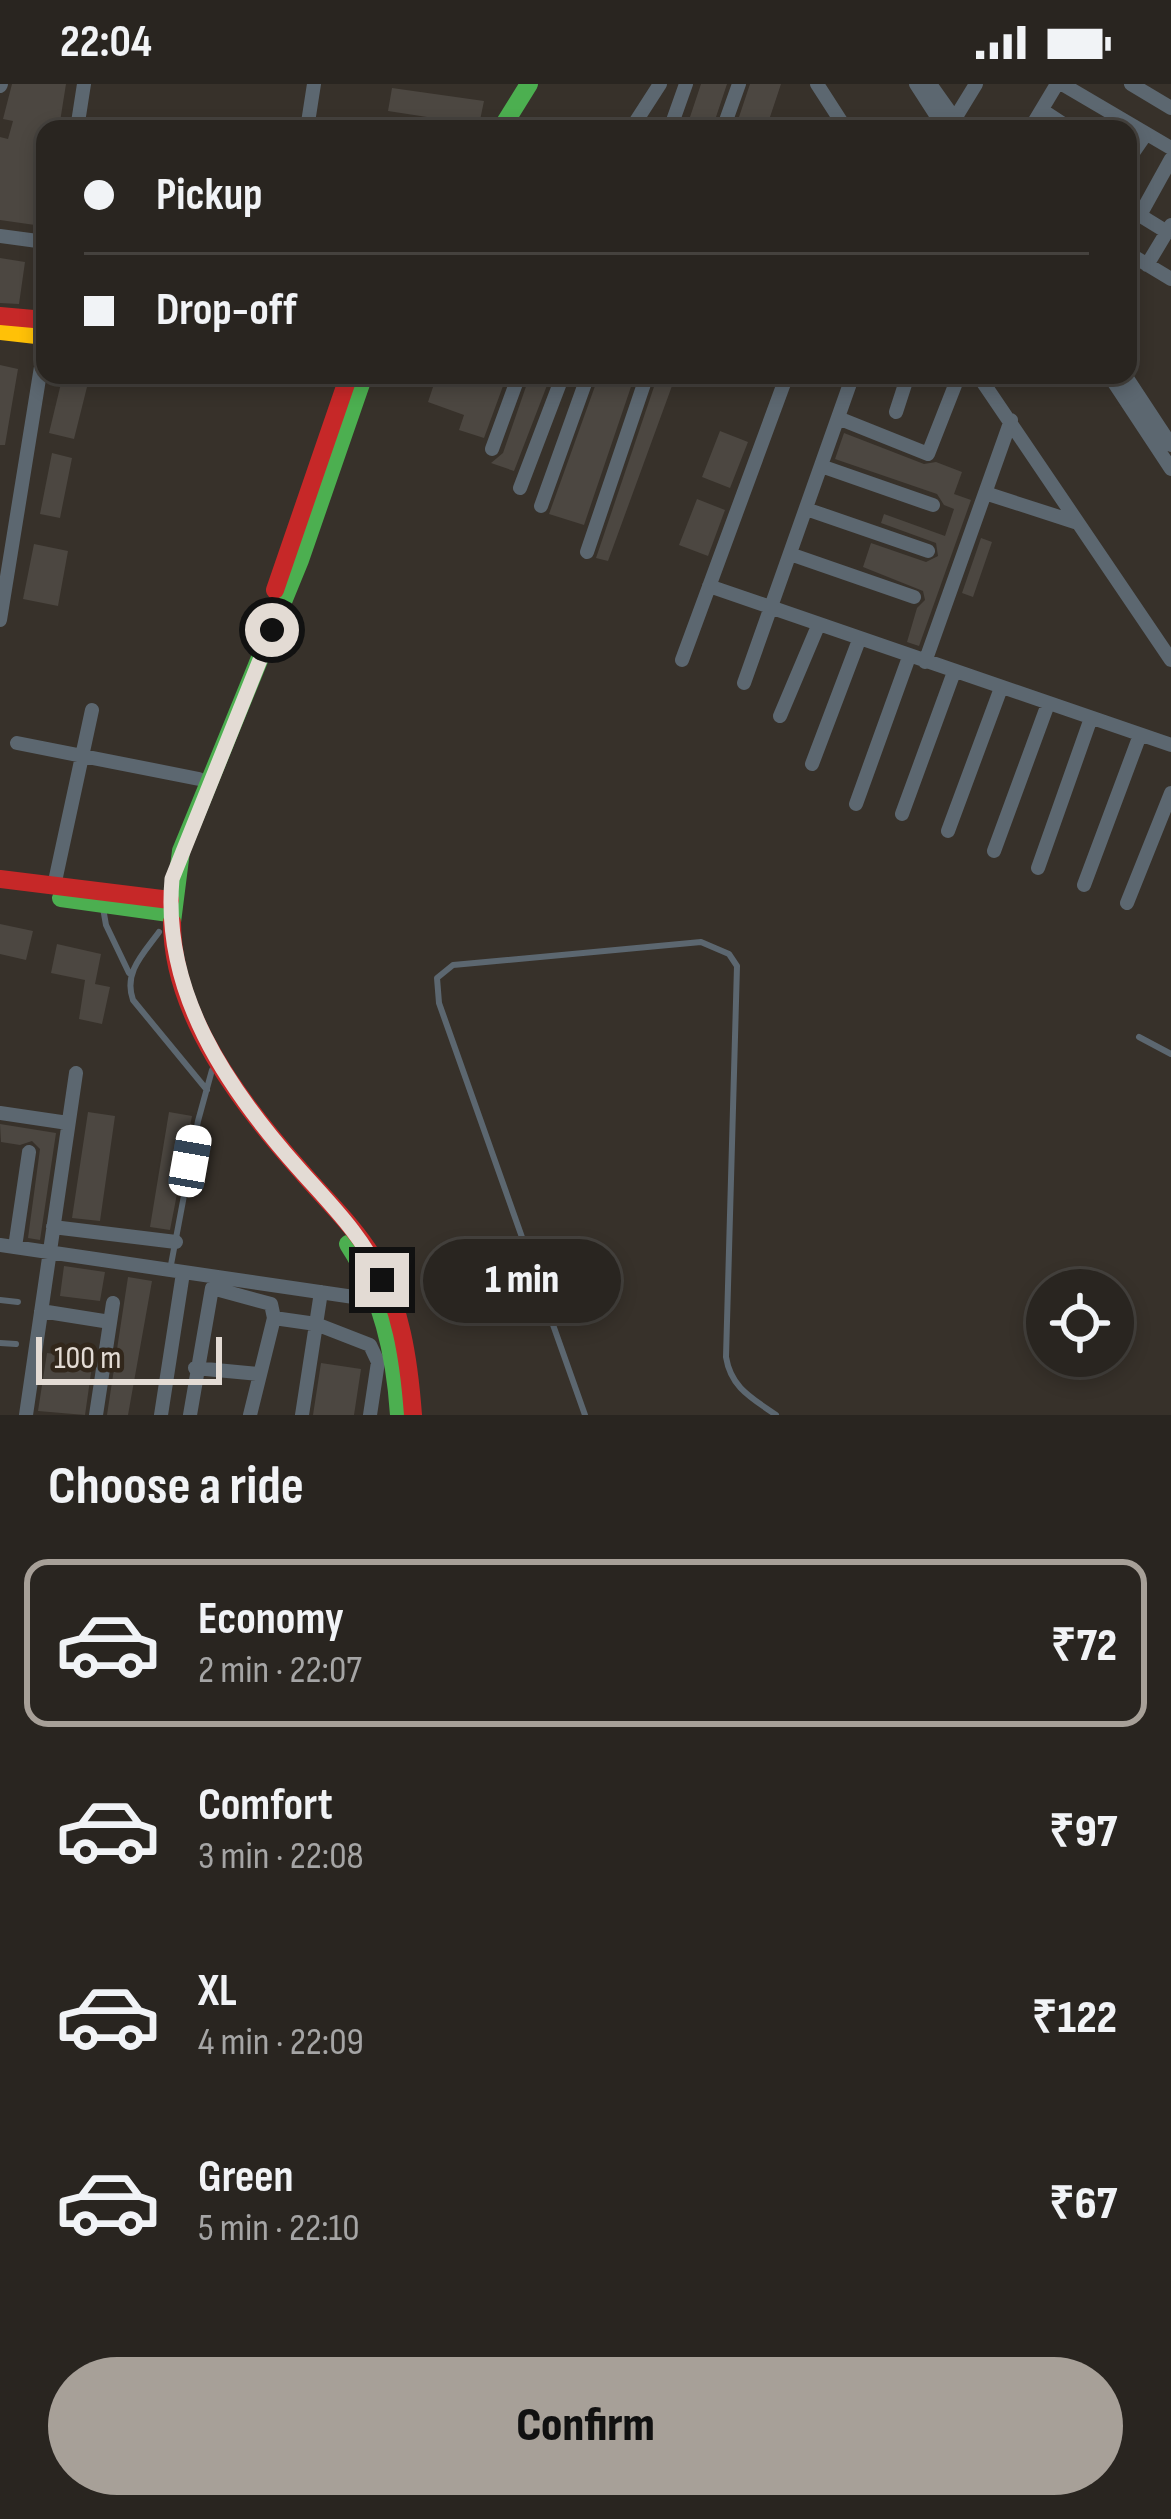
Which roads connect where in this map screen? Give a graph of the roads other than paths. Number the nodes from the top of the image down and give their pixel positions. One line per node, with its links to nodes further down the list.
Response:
1 (84, 84): 16 (street)
2 (314, 84): 17 (street)
3 (530, 84): 18 (main road)
4 (544, 84): 19 (main road)
5 (660, 84): 20 (street)
6 (686, 84): 21 (street)
7 (740, 84): 22 (street)
8 (817, 84): 23 (street)
9 (916, 84): 24 (street)
10 (930, 84): 25 (street)
11 (976, 84): 26 (street)
12 (1060, 84): 15 (street); 29 (street)
13 (1142, 87): 14 (street)
14 (1171, 108)
15 (1042, 110): 27 (street); 28 (street)
16 (78, 120)
17 (308, 120)
18 (507, 120)
19 (522, 120)
20 (637, 120)
21 (673, 120)
22 (726, 120)
23 (840, 120)
24 (949, 120)
25 (951, 120)
26 (957, 120)
27 (1036, 120)
28 (1057, 120)
29 (1122, 120)
30 (1171, 125): 33 (street)
31 (1137, 129): 32 (street)
32 (1146, 134): 33 (street); 34 (street)
33 (1166, 146)
34 (1137, 147)
35 (1171, 159): 36 (street)
36 (1137, 208)
37 (1137, 213): 38 (street)
38 (1169, 229): 42 (street)
39 (0, 236): 40 (street)
40 (36, 241)
41 (1137, 259): 42 (street)
42 (1147, 265): 43 (street)
43 (1171, 279)
44 (0, 316): 45 (main road)
45 (36, 319)
46 (0, 331): 47 (main road)
47 (36, 337)
48 (38, 384): 81 (street)
49 (346, 384): 99 (main road)
50 (361, 384): 112 (main road)
51 (516, 384): 66 (street)
52 (560, 384): 69 (street)
53 (585, 384): 72 (street)
54 (644, 384): 76 (street)
55 (784, 384): 78 (street)
56 (851, 384): 63 (street)
57 (905, 384): 62 (street)
58 (955, 384): 63 (street)
59 (985, 384): 64 (street)
60 (1115, 384): 68 (street)
61 (1131, 384): 65 (street)
62 (896, 412)
63 (838, 418): 67 (street)
64 (1011, 420): 70 (street); 74 (street)
65 (1171, 445)
66 (492, 449)
67 (821, 466): 71 (street); 73 (street)
68 (1171, 470)
69 (520, 488)
70 (985, 493): 74 (street); 84 (street)
71 (933, 505)
72 (541, 506)
73 (806, 509): 75 (street); 77 (street)
74 (1078, 523): 86 (street)
75 (928, 551)
76 (587, 553)
77 (790, 554): 79 (street); 80 (street)
78 (709, 586): 80 (street); 85 (street)
79 (914, 597)
80 (770, 610): 82 (street); 88 (street)
81 (0, 620)
82 (818, 626): 83 (street); 92 (street)
83 (859, 640): 84 (street); 98 (street)
84 (917, 659): 87 (street); 101 (street)
85 (682, 660)
86 (1171, 660)
87 (954, 672): 89 (street); 102 (street)
88 (744, 682)
89 (1001, 688): 90 (street); 103 (street)
90 (1048, 704): 93 (street); 104 (street)
91 (92, 710): 97 (street)
92 (780, 716)
93 (1091, 718): 94 (street); 105 (street)
94 (1140, 735): 96 (street); 107 (street)
95 (17, 743): 97 (street)
96 (1171, 745)
97 (82, 756): 99 (street); 108 (street)
98 (812, 764)
99 (199, 779): 112 (main road)
100 (1171, 793): 110 (street)
101 (856, 804)
102 (902, 814)
103 (949, 831)
104 (994, 851)
105 (1038, 868)
106 (0, 879): 108 (main road)
107 (1084, 885)
108 (54, 886): 112 (main road)
109 (0, 890): 111 (main road)
110 (1127, 903)
111 (103, 904): 112 (main road); 113 (lane)
112 (163, 911): 113 (lane); 116 (main road); 129 (main road)
113 (130, 975): 118 (lane)
114 (1139, 1037): 115 (lane)
115 (1171, 1053)
116 (212, 1070): 118 (lane); 129 (main road)
117 (76, 1073): 120 (street)
118 (207, 1090): 123 (lane)
119 (0, 1113): 120 (street)
120 (68, 1123): 122 (street)
121 (29, 1152): 124 (street)
122 (53, 1227): 123 (street); 125 (street)
123 (176, 1241): 126 (lane)
124 (7, 1246): 125 (street)
125 (49, 1252): 126 (street); 132 (street)
126 (176, 1272): 127 (street); 142 (street)
127 (321, 1292): 129 (street); 135 (street)
128 (0, 1300): 130 (lane)
129 (384, 1301): 147 (main road); 148 (main road)
130 (18, 1302)
131 (113, 1303): 134 (street)
132 (40, 1311): 134 (street); 140 (street)
133 (274, 1318): 135 (street); 138 (street); 139 (street)
134 (110, 1322): 141 (street)
135 (316, 1324): 145 (street); 146 (street)
136 (0, 1342): 137 (lane)
137 (16, 1344)
138 (195, 1368): 139 (street); 143 (street)
139 (258, 1374): 144 (street)
140 (26, 1415)
141 (96, 1415)
142 (161, 1415)
143 (190, 1415)
144 (250, 1415)
145 (302, 1415)
146 (370, 1415)
147 (399, 1415)
148 (413, 1415)
149 (584, 1415): 150 (lane)
150 (776, 1415)

